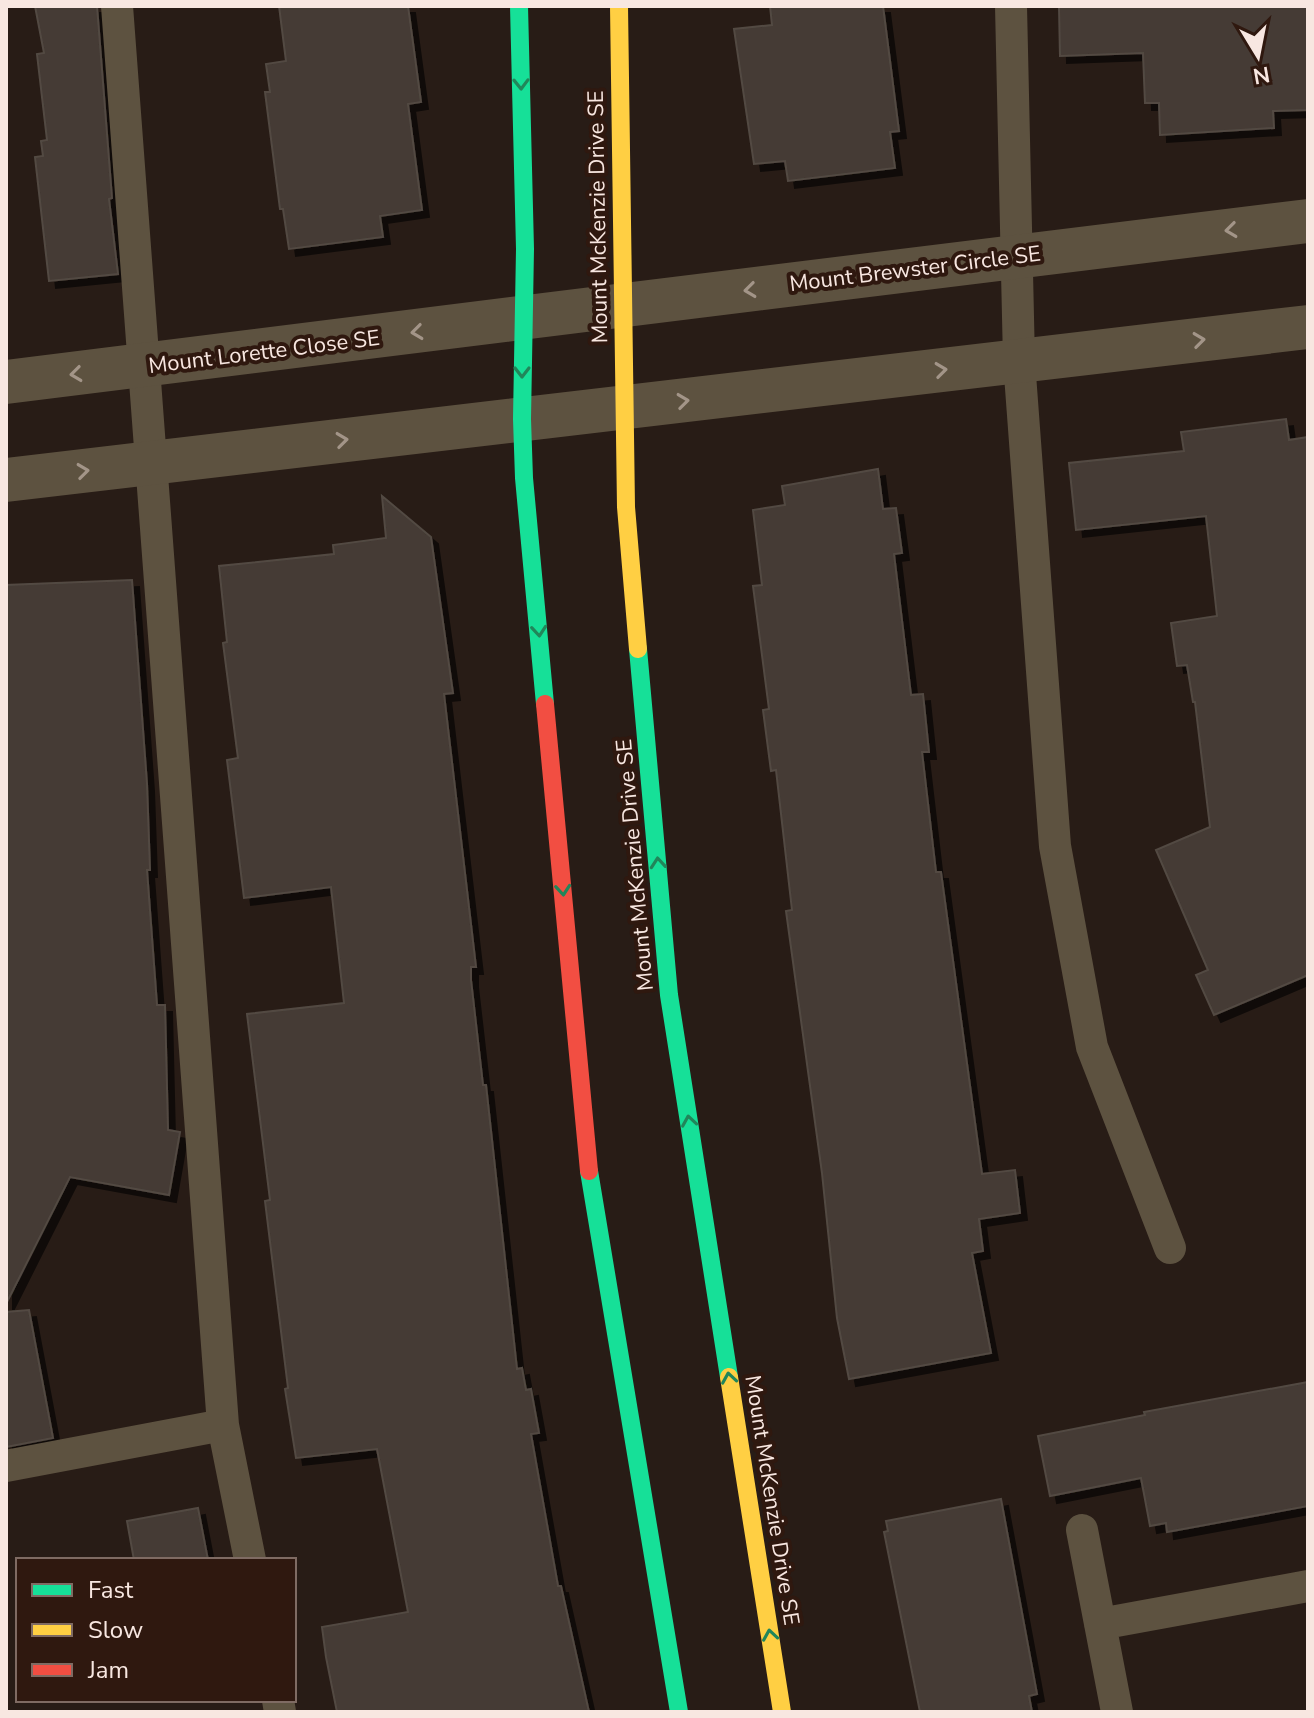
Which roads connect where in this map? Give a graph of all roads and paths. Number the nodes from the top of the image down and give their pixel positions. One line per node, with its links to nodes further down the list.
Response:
1 (117, 6): 11 (lane)
2 (519, 6): 8 (street, one-way to 8)
3 (619, 6): 7 (street, Mount McKenzie Drive SE)
4 (1011, 6): 6 (lane)
5 (1308, 221): 6 (street, Mount Brewster Circle SE, one-way to 6)
6 (1018, 254): 7 (street, Mount Brewster Circle SE, one-way to 7); 10 (lane)
7 (622, 306): 8 (street, Mount Brewster Circle SE); 13 (street, Mount McKenzie Drive SE)
8 (523, 320): 11 (street, Mount Lorette Close SE, one-way to 11); 14 (street, one-way to 14)
9 (1308, 327): 10 (street, one-way to 9)
10 (1019, 361): 13 (street, one-way to 10); 17 (lane)
11 (142, 366): 12 (street, Mount Lorette Close SE, one-way to 12); 15 (lane)
12 (6, 382)
13 (625, 408): 14 (street); 25 (street, Mount McKenzie Drive SE, one-way to 13)
14 (522, 419): 15 (street, one-way to 14); 24 (street, one-way to 24)
15 (153, 463): 16 (street, one-way to 15); 18 (lane)
16 (6, 480)
17 (1170, 1248)
18 (223, 1425): 19 (lane); 21 (lane)
19 (6, 1466)
20 (1082, 1530): 23 (lane)
21 (250, 1558)
22 (1308, 1586): 23 (lane)
23 (1100, 1624): 26 (lane)
24 (679, 1712)
25 (782, 1712)
26 (1117, 1712)

